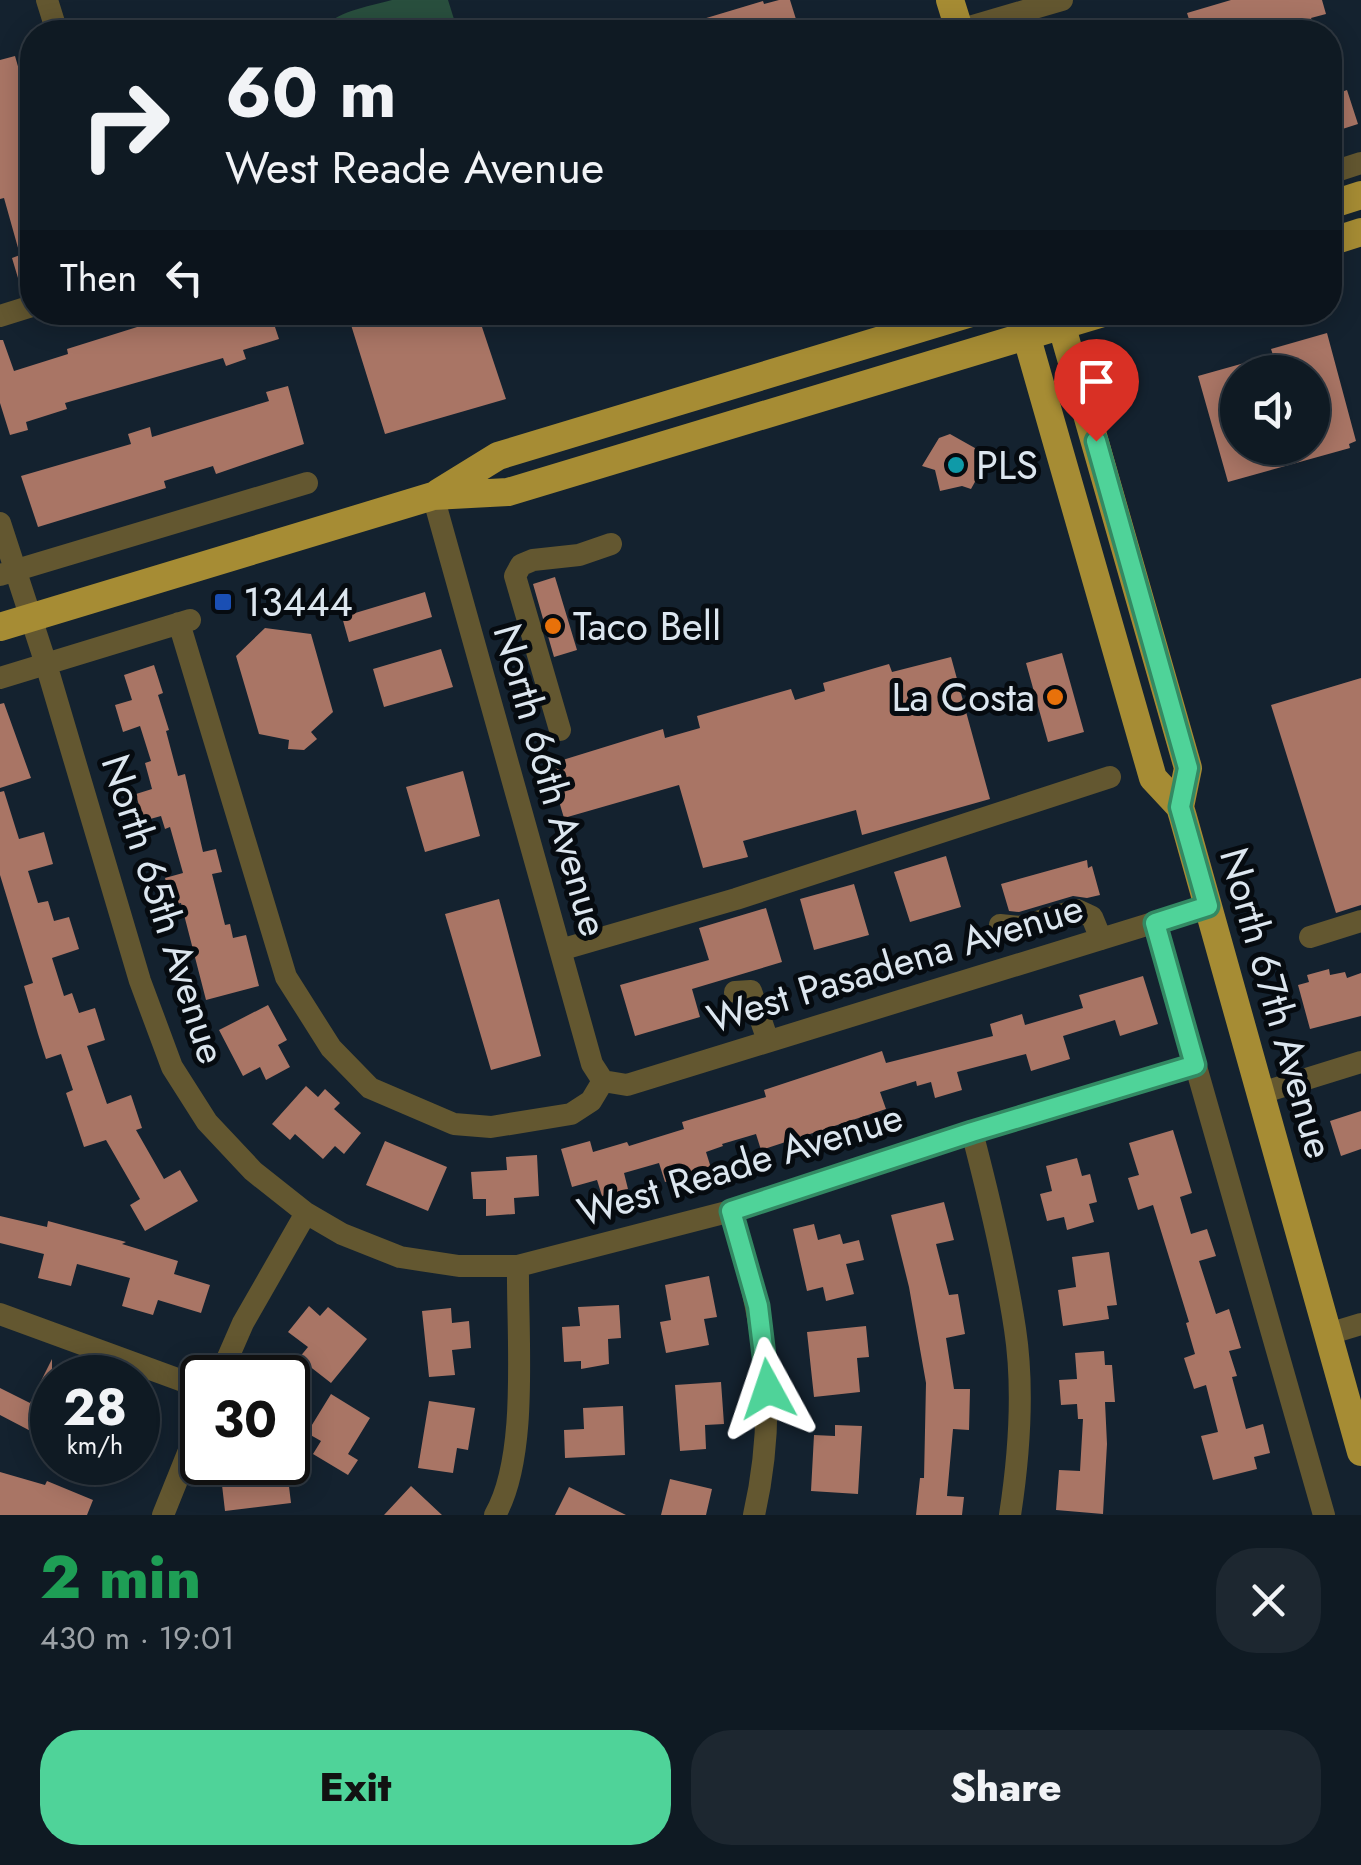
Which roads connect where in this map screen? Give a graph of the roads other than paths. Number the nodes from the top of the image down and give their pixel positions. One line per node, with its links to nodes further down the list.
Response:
1 (1062, 0): 2 (street)
2 (996, 20)
3 (931, 325): 7 (main road)
4 (1029, 325): 7 (main road); 17 (main road, North 67th Avenue)
5 (1057, 325): 17 (main road, North 67th Avenue)
6 (306, 483): 10 (street)
7 (432, 496): 11 (main road); 24 (street, North 66th Avenue)
8 (0, 523): 10 (street, North 65th Avenue)
9 (611, 544): 15 (street)
10 (8, 572): 11 (street, North 65th Avenue)
11 (32, 617): 12 (main road); 13 (street, North 65th Avenue)
12 (0, 627)
13 (46, 664): 14 (street); 29 (street); 33 (street, North 65th Avenue)
14 (0, 678)
15 (560, 730)
16 (1110, 777): 24 (street)
17 (1180, 807): 18 (main road, North 67th Avenue)
18 (1208, 906): 20 (street, West Pasadena Avenue); 30 (main road, North 67th Avenue)
19 (1361, 922): 22 (street)
20 (1155, 923): 23 (street, West Pasadena Avenue); 28 (street)
21 (1000, 925): 23 (street)
22 (1310, 937)
23 (1101, 940): 26 (street, West Pasadena Avenue)
24 (560, 950): 29 (street, North 66th Avenue)
25 (753, 991): 26 (street)
26 (768, 1041): 29 (street, West Pasadena Avenue)
27 (1361, 1062): 30 (street)
28 (1195, 1065): 31 (street, West Reade Avenue); 46 (street)
29 (603, 1081)
30 (1261, 1094): 37 (main road, North 67th Avenue)
31 (972, 1132): 32 (street, West Reade Avenue); 45 (street)
32 (731, 1211): 34 (street, West Reade Avenue); 44 (street)
33 (306, 1213): 34 (street, West Reade Avenue); 38 (street)
34 (518, 1266): 43 (street)
35 (0, 1314): 39 (street)
36 (1361, 1324): 37 (street)
37 (1328, 1334): 40 (main road, North 67th Avenue)
38 (229, 1355)
39 (180, 1380)
40 (1361, 1452)
41 (180, 1473): 42 (street)
42 (163, 1515)
43 (495, 1515)
44 (754, 1515)
45 (1010, 1515)
46 (1324, 1515)

